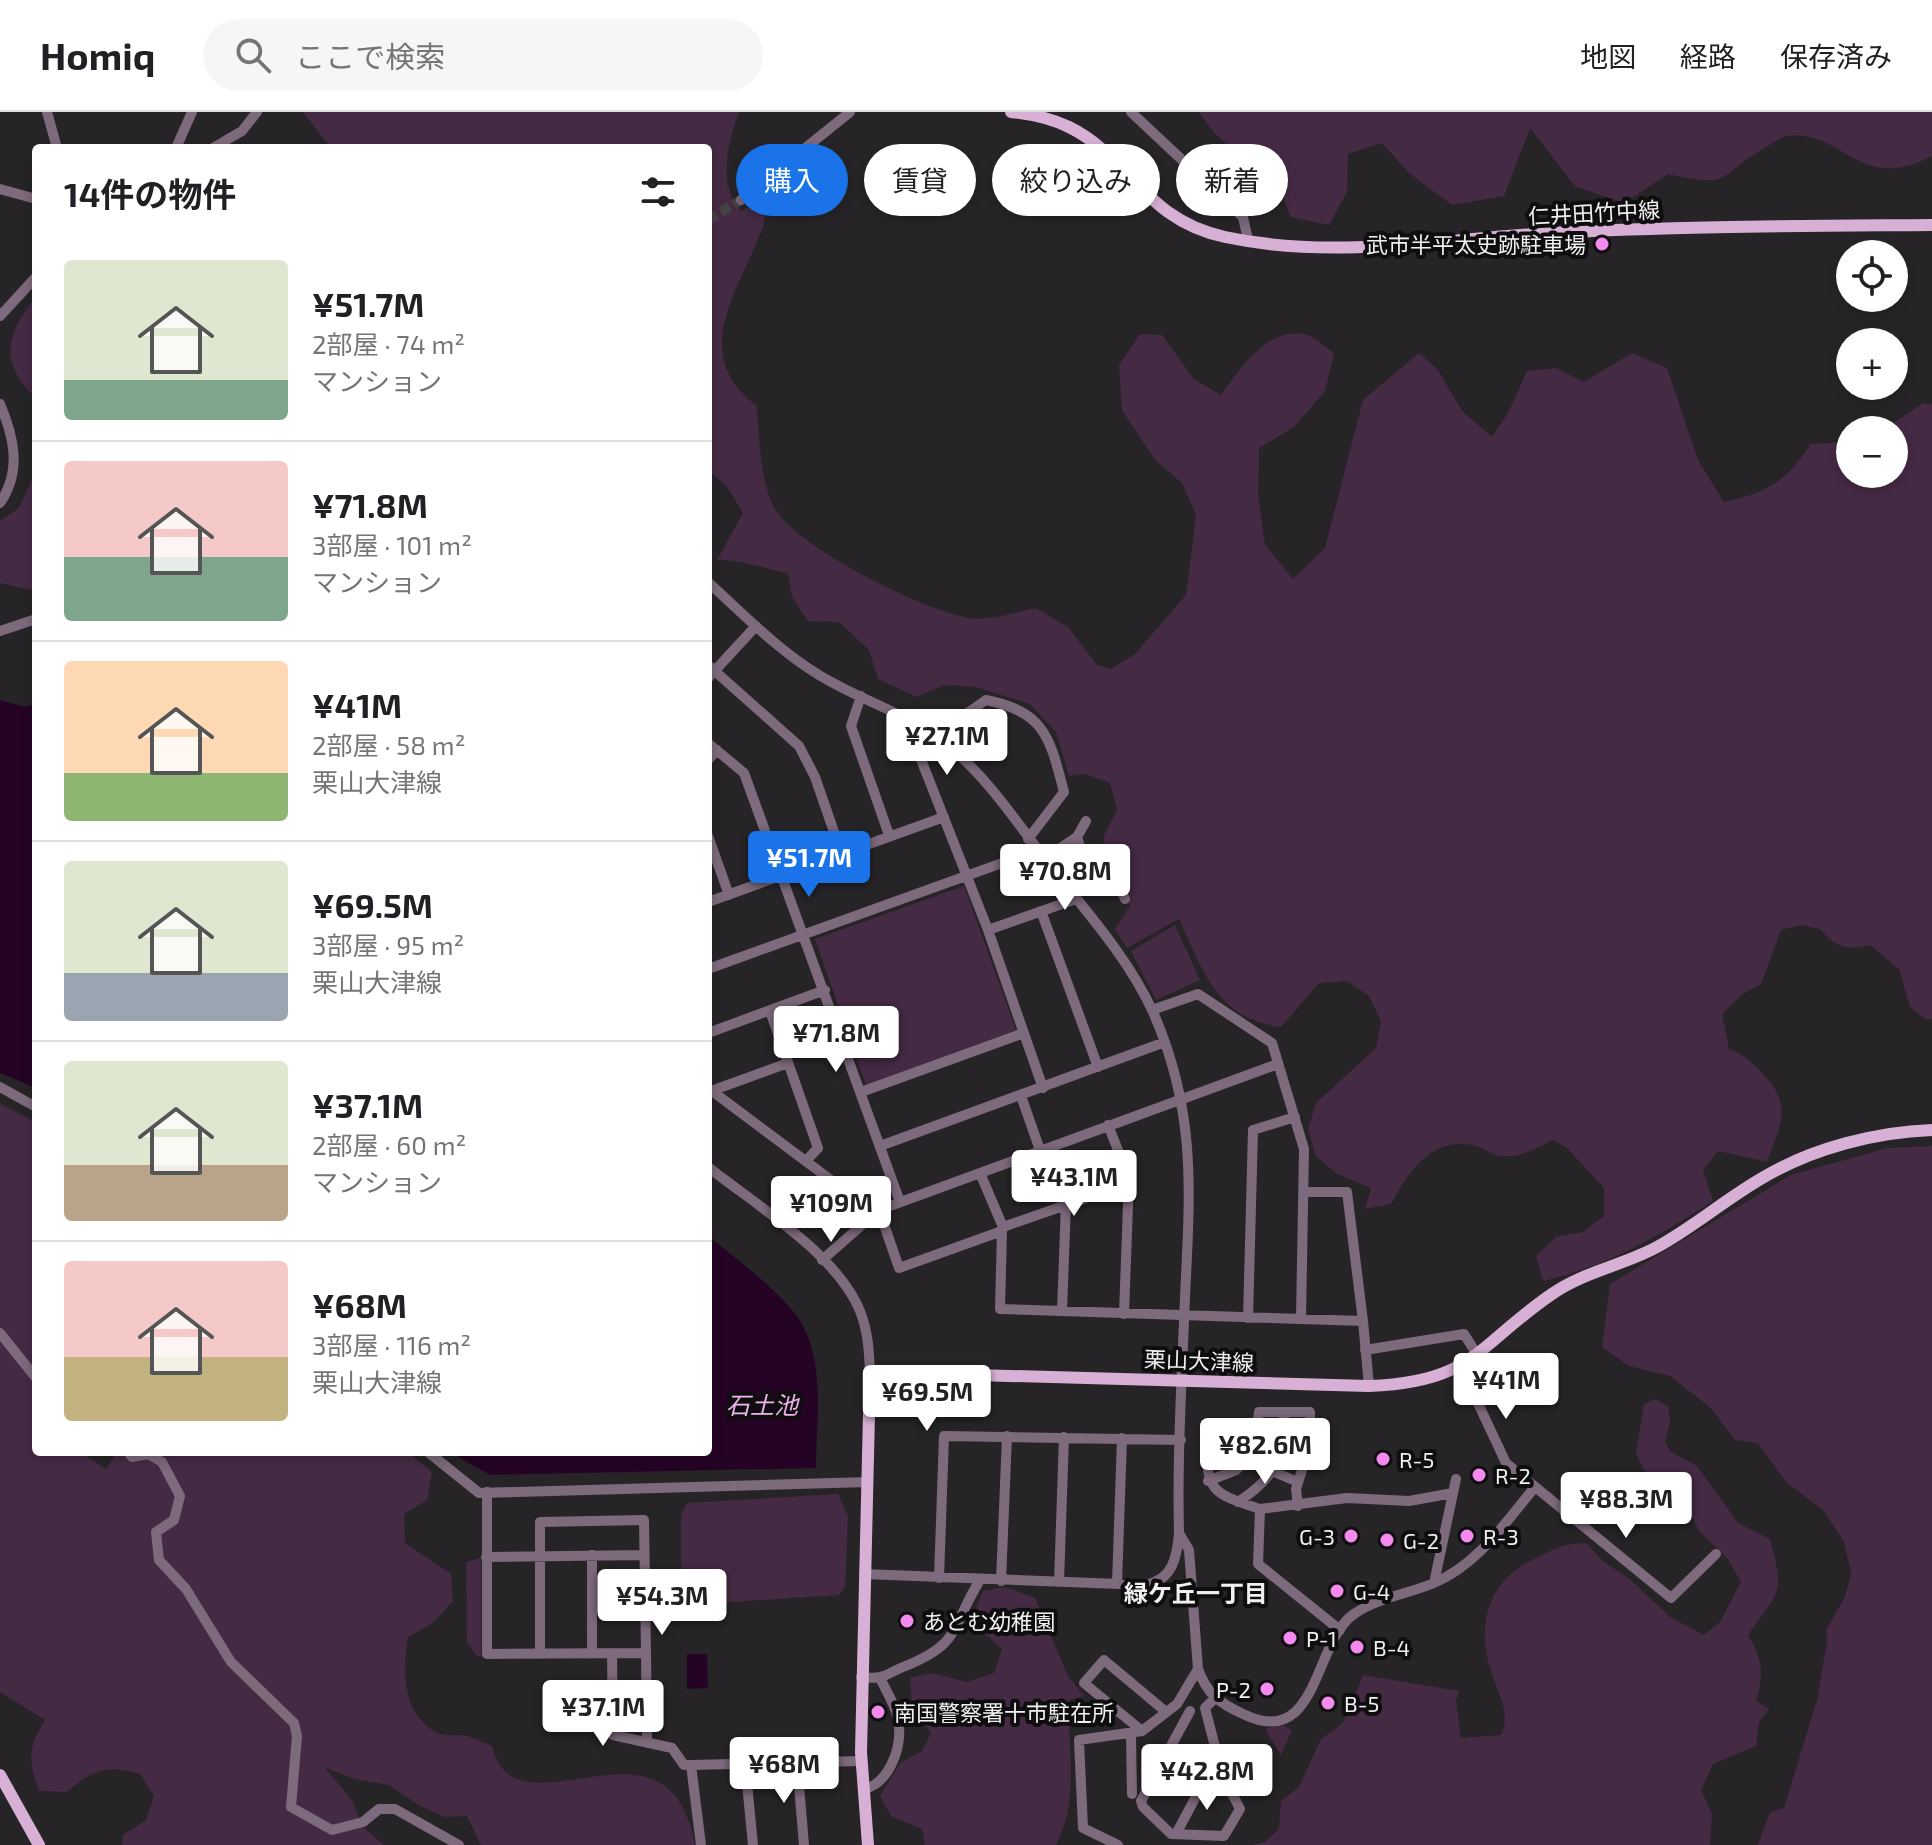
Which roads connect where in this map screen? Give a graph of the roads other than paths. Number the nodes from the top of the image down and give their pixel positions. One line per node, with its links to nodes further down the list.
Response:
1 (47, 112): 7 (street)
2 (192, 112): 8 (street)
3 (257, 112): 9 (street)
4 (850, 112): 10 (street)
5 (1011, 112): 14 (main road, 仁井田竹中線)
6 (1131, 112): 14 (street)
7 (56, 144)
8 (178, 144)
9 (220, 144)
10 (810, 144)
11 (0, 189): 12 (street)
12 (32, 198)
13 (1932, 225): 14 (main road, 仁井田竹中線)
14 (1248, 240)
15 (32, 281): 16 (street)
16 (0, 316)
17 (0, 404): 18 (street)
18 (0, 503)
19 (712, 586): 21 (street)
20 (32, 620): 22 (street)
21 (756, 626): 23 (street); 25 (street)
22 (0, 631)
23 (712, 670)
24 (712, 674): 34 (street)
25 (861, 696): 26 (street); 30 (street)
26 (936, 735): 28 (street); 32 (street); 32 (street)
27 (712, 746): 36 (street)
28 (944, 817): 30 (street); 37 (street)
29 (1086, 821): 31 (street)
30 (889, 835): 34 (street)
31 (1077, 837): 35 (street); 40 (street)
32 (1028, 839): 35 (street)
33 (712, 847): 38 (street)
34 (842, 855): 36 (street)
35 (1041, 855): 37 (street); 39 (street)
36 (781, 876): 38 (street); 44 (street)
37 (967, 876): 43 (street); 44 (street)
38 (729, 895): 41 (street)
39 (1076, 899): 42 (street); 47 (street)
40 (1125, 899)
41 (712, 901)
42 (1041, 911): 43 (street); 54 (street)
43 (988, 930): 50 (street)
44 (804, 935): 45 (street); 46 (street)
45 (712, 968)
46 (825, 990): 48 (street); 59 (street)
47 (1152, 1010): 51 (street); 53 (street)
48 (770, 1011): 49 (street); 52 (street)
49 (712, 1032)
50 (1024, 1033): 56 (street); 59 (street)
51 (1165, 1042): 54 (street); 61 (street)
52 (788, 1063): 57 (street); 68 (street)
53 (1278, 1064): 61 (street); 63 (street)
54 (1098, 1067): 56 (street)
55 (0, 1087): 62 (street)
56 (1043, 1088): 60 (street)
57 (712, 1089)
58 (712, 1091): 68 (street)
59 (861, 1092): 66 (street)
60 (1021, 1096): 66 (street); 67 (street)
61 (1181, 1098): 64 (street); 80 (street)
62 (32, 1105)
63 (1295, 1117): 72 (street); 81 (street)
64 (1108, 1125): 67 (street); 71 (street)
65 (1932, 1130): 86 (main road, 栗山大津線)
66 (880, 1146): 73 (street)
67 (1040, 1150): 70 (street)
68 (806, 1161): 75 (street)
69 (712, 1170): 77 (street)
70 (980, 1173): 73 (street); 76 (street)
71 (1129, 1183): 74 (street); 79 (street)
72 (1303, 1192): 82 (street); 83 (street)
73 (900, 1202): 75 (street)
74 (1066, 1203): 76 (street); 78 (street)
75 (877, 1212): 76 (street); 77 (street)
76 (1002, 1229): 78 (street)
77 (822, 1260): 88 (street)
78 (1062, 1311): 79 (street)
79 (1124, 1314): 80 (street)
80 (1185, 1315): 81 (street); 90 (street)
81 (1248, 1318): 82 (street)
82 (1301, 1319): 83 (street)
83 (1363, 1321): 85 (street)
84 (0, 1333): 89 (street)
85 (1365, 1350): 86 (street); 91 (street)
86 (1478, 1356): 87 (main road, 栗山大津線)
87 (1461, 1367): 91 (main road, 栗山大津線); 106 (street)
88 (870, 1372): 90 (main road, 栗山大津線); 104 (main road)
89 (32, 1373)
90 (1182, 1379): 91 (main road, 栗山大津線); 96 (street)
91 (1369, 1386)
92 (1284, 1412): 98 (street); 101 (street); 105 (street)
93 (1007, 1436): 94 (street); 119 (street); 121 (street)
94 (1064, 1437): 95 (street); 122 (street)
95 (1122, 1438): 96 (street); 124 (street)
96 (1181, 1440): 112 (street)
97 (1206, 1443): 103 (street)
98 (1253, 1455): 101 (street); 103 (street)
99 (152, 1456): 150 (street)
100 (433, 1456): 107 (street)
101 (1274, 1472): 105 (street); 109 (street)
102 (1456, 1479): 108 (street)
103 (1208, 1481): 109 (street)
104 (868, 1482): 107 (street); 118 (main road)
105 (1298, 1482): 110 (street)
106 (1535, 1487): 113 (street); 123 (street)
107 (487, 1492): 117 (street)
108 (1453, 1493): 110 (street); 123 (street)
109 (1238, 1502): 111 (street)
110 (1298, 1506): 111 (street)
111 (1260, 1509): 125 (street)
112 (1179, 1533): 124 (street); 130 (street)
113 (1716, 1554)
114 (592, 1555): 115 (street); 116 (street); 129 (street)
115 (644, 1555): 116 (street); 127 (street)
116 (540, 1556): 117 (street); 128 (street)
117 (486, 1557): 128 (street)
118 (864, 1574): 119 (street); 131 (main road)
119 (939, 1578): 120 (street)
120 (980, 1580): 121 (street); 132 (street)
121 (1001, 1581): 122 (street)
122 (1059, 1582): 124 (street)
123 (1434, 1583): 125 (street)
124 (1117, 1584)
125 (1340, 1630): 133 (street)
126 (612, 1653): 127 (street); 129 (street); 138 (street)
127 (646, 1653): 138 (street)
128 (540, 1654): 129 (street)
129 (592, 1654)
130 (1198, 1669): 133 (street); 134 (street)
131 (861, 1677): 132 (street); 139 (main road)
132 (881, 1680): 145 (street)
133 (1214, 1699): 147 (street)
134 (1165, 1711): 136 (street); 136 (street)
135 (1190, 1711): 147 (street)
136 (1142, 1731): 137 (street)
137 (1131, 1736): 146 (street); 148 (street)
138 (647, 1743): 142 (street)
139 (862, 1761): 140 (street); 145 (main road)
140 (797, 1762): 141 (street); 153 (street)
141 (745, 1763): 142 (street); 152 (street)
142 (691, 1765): 151 (street)
143 (1208, 1774): 147 (street)
144 (0, 1775): 149 (main road)
145 (864, 1789): 154 (main road)
146 (1132, 1794)
147 (1176, 1834)
148 (1098, 1840): 155 (street)
149 (39, 1845)
150 (459, 1845)
151 (701, 1845)
152 (753, 1845)
153 (804, 1845)
154 (868, 1845)
155 (1118, 1845)

